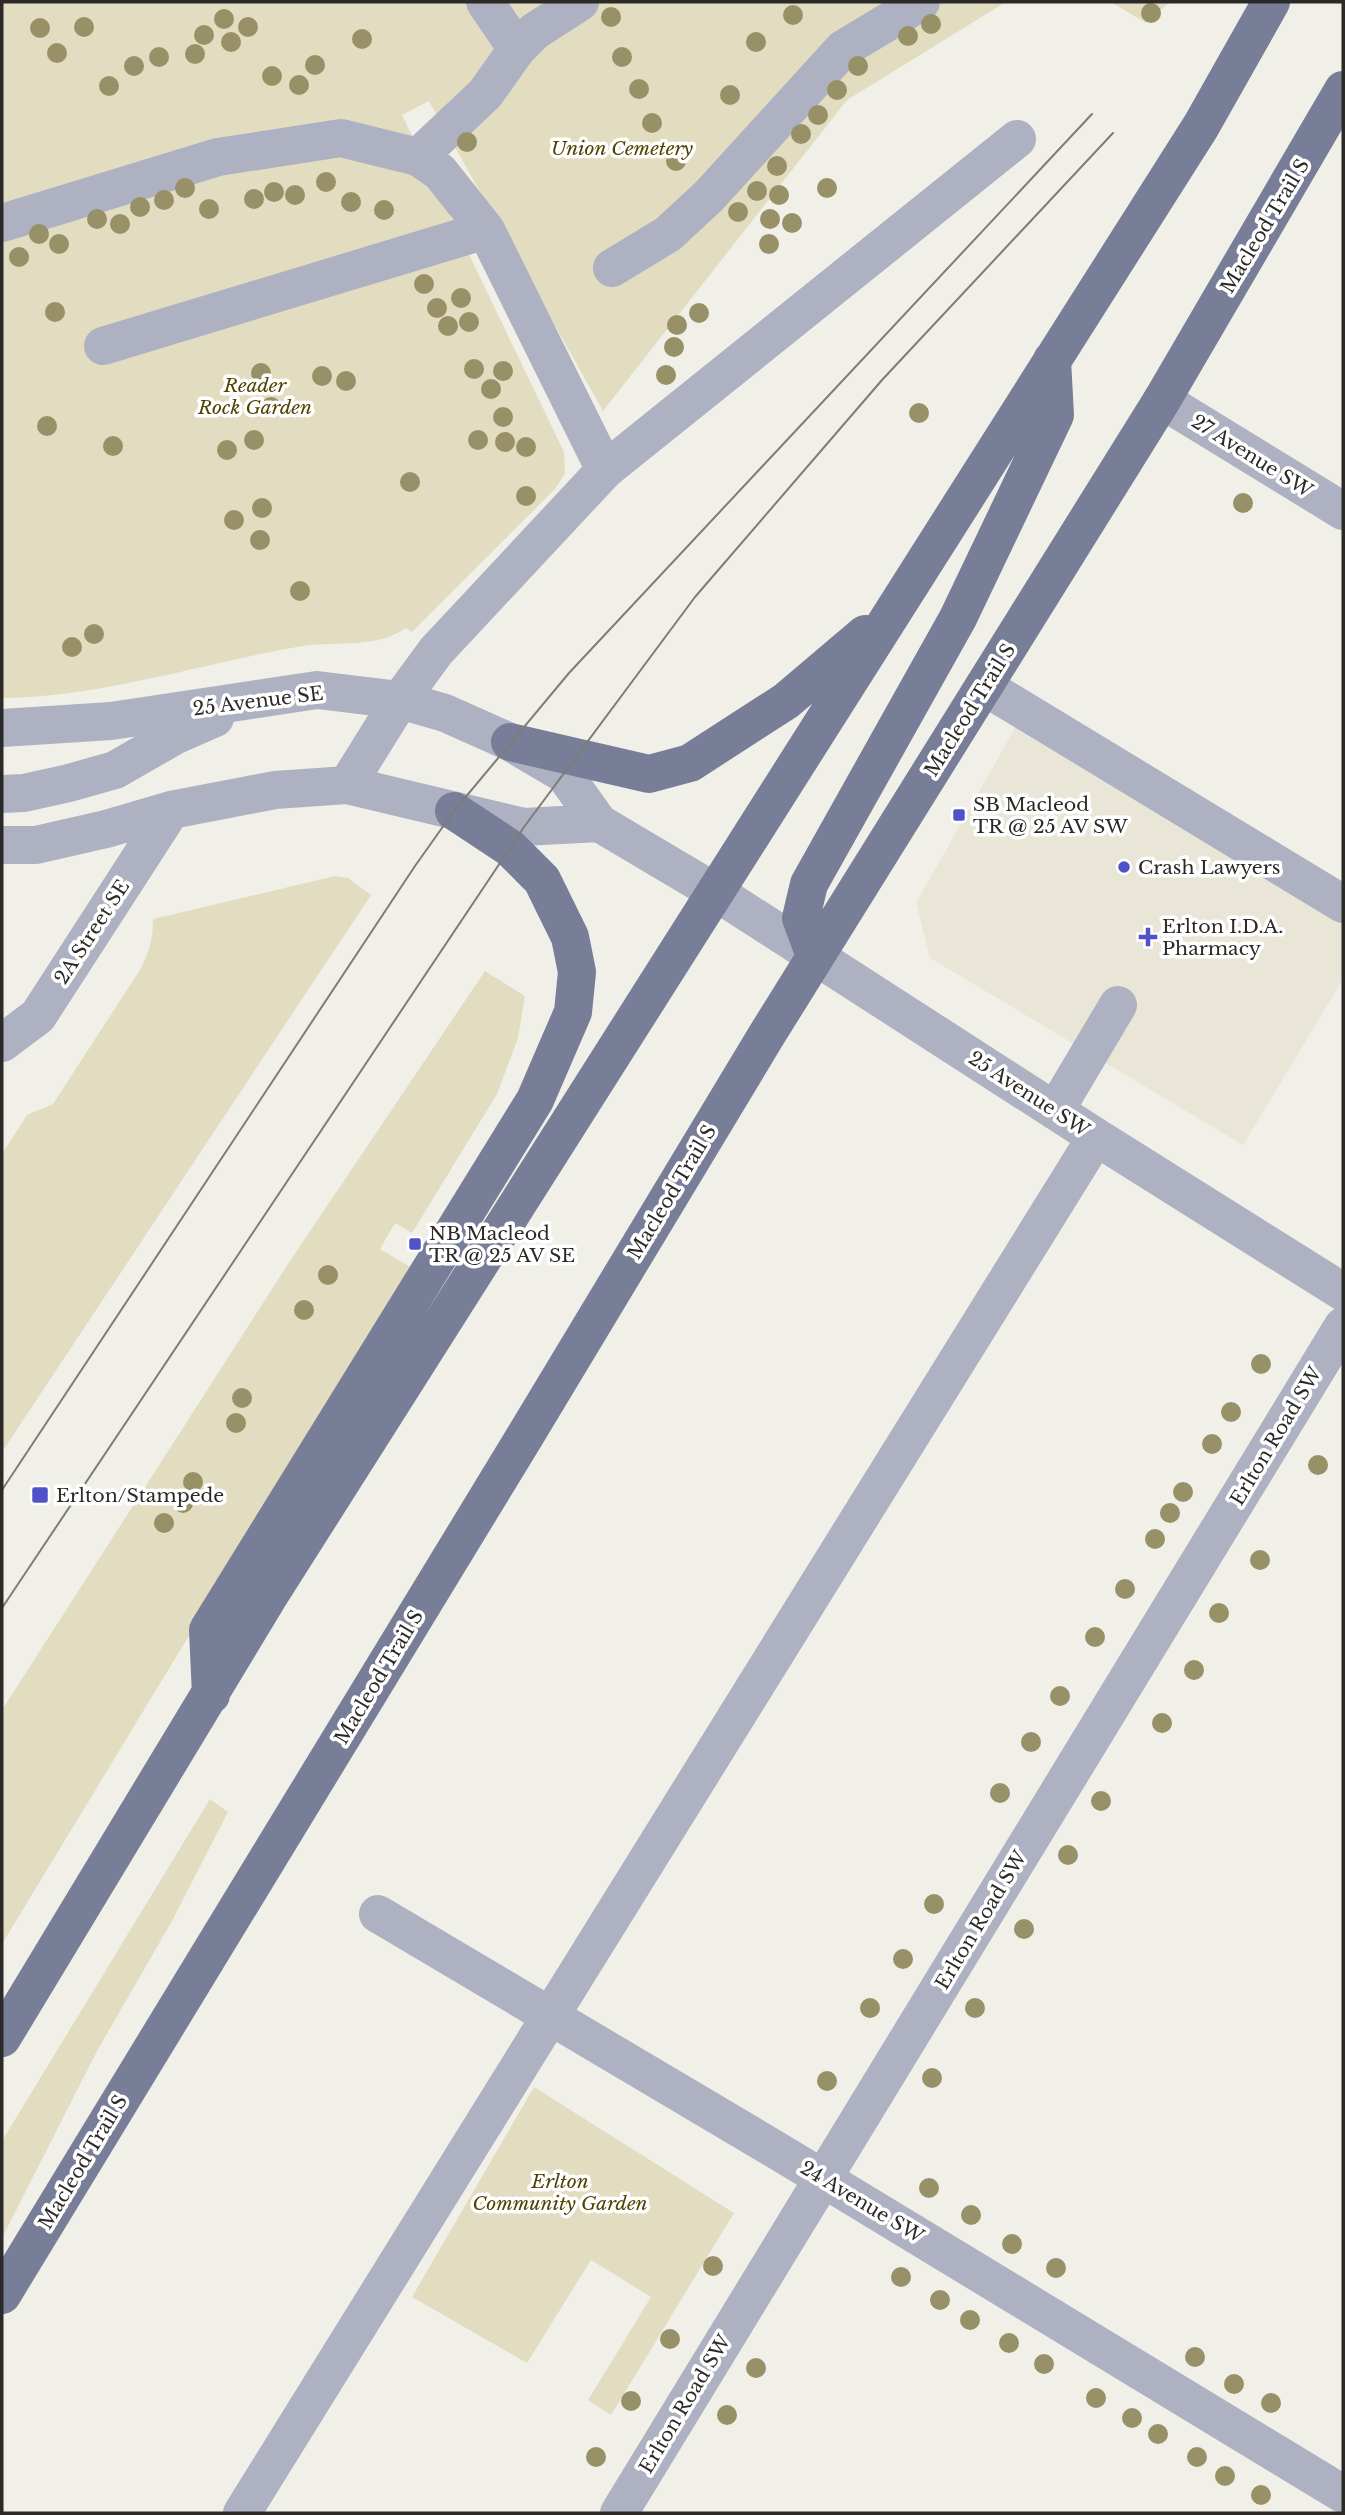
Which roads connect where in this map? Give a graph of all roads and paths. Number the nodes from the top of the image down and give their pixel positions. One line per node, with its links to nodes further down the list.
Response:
1 (485, 2): 5 (street)
2 (580, 2): 5 (street)
3 (921, 2): 11 (street)
4 (1271, 2): 13 (main road)
5 (517, 49): 8 (street)
6 (1338, 111): 14 (main road, Macleod Trail S)
7 (1017, 139): 15 (street)
8 (418, 157): 9 (street); 10 (street)
9 (2, 223)
10 (486, 230): 12 (street); 15 (street)
11 (612, 268)
12 (103, 346)
13 (1052, 360): 17 (main road); 31 (main road)
14 (1162, 400): 16 (street, 27 Avenue SW); 18 (main road, Macleod Trail S)
15 (605, 470): 20 (street)
16 (1343, 511)
17 (894, 610): 22 (main road); 29 (main road)
18 (985, 687): 30 (street); 31 (main road, Macleod Trail S)
19 (259, 699): 20 (street, 25 Avenue SE); 21 (street, 25 Avenue SE); 24 (street)
20 (400, 700): 22 (street, 25 Avenue SE); 23 (street)
21 (2, 728)
22 (510, 743): 27 (street, 25 Avenue SE)
23 (347, 785): 25 (street); 26 (street)
24 (2, 794)
25 (171, 810): 28 (street); 33 (street, 2A Street SE)
26 (454, 811): 27 (street); 38 (main road)
27 (599, 823): 29 (street, 25 Avenue SE)
28 (2, 845)
29 (717, 893): 31 (street, 25 Avenue SW); 38 (main road)
30 (1343, 904)
31 (815, 956): 34 (street, 25 Avenue SW); 43 (main road, Macleod Trail S)
32 (1118, 1005): 34 (street)
33 (2, 1043)
34 (1055, 1111): 35 (street, 25 Avenue SW)
35 (1096, 1137): 36 (street, 25 Avenue SW); 40 (street)
36 (1343, 1292)
37 (1343, 1326): 42 (street, Erlton Road SW)
38 (211, 1695): 41 (main road)
39 (378, 1914): 40 (street, 24 Avenue SW)
40 (550, 2015): 42 (street, 24 Avenue SW); 45 (street)
41 (2, 2038)
42 (823, 2178): 44 (street, 24 Avenue SW); 46 (street, Erlton Road SW)
43 (2, 2295)
44 (1343, 2494)
45 (242, 2513)
46 (619, 2513)

